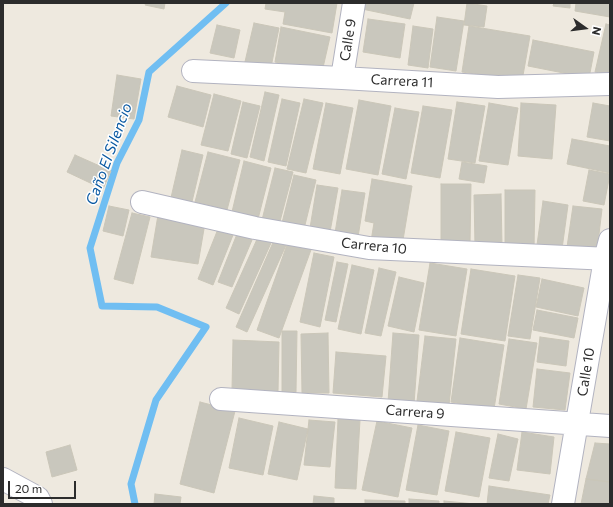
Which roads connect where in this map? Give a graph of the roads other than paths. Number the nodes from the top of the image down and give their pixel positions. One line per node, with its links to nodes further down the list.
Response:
1 (354, 3): 3 (street, Calle 9)
2 (193, 71): 3 (street, Carrera 11)
3 (342, 78): 4 (street, Carrera 11)
4 (610, 84)
5 (142, 202): 6 (street, Carrera 10)
6 (608, 252): 8 (street, Calle 10)
7 (221, 399): 8 (street, Carrera 9)
8 (578, 423): 9 (street, Carrera 9); 12 (street, Calle 10)
9 (610, 426)
10 (3, 479): 11 (street)
11 (41, 504)
12 (563, 504)

